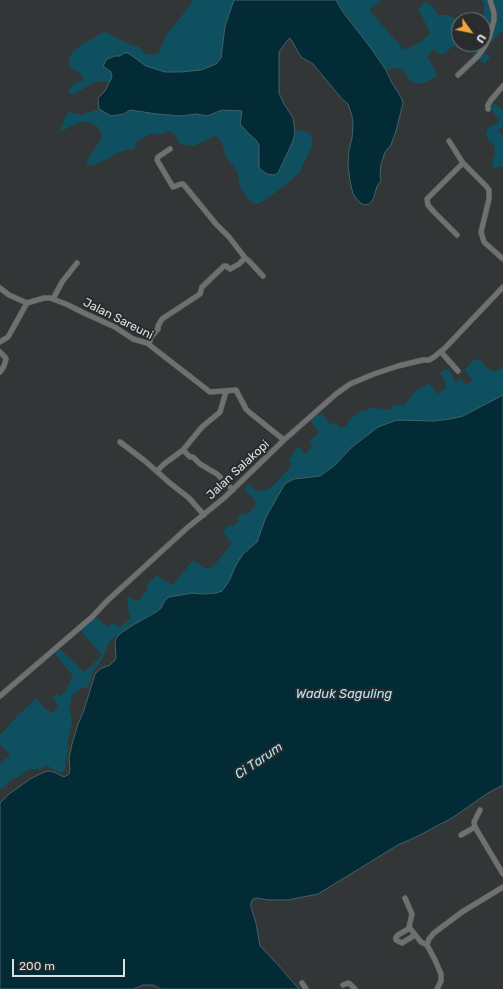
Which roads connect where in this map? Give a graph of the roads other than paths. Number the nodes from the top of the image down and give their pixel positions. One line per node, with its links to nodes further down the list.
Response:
1 (490, 0): 2 (street)
2 (458, 75)
3 (503, 86): 4 (street)
4 (488, 109)
5 (449, 141): 7 (street)
6 (170, 149): 9 (street)
7 (463, 163): 8 (street); 10 (street)
8 (457, 235)
9 (246, 259): 12 (street); 18 (street)
10 (503, 259)
11 (77, 263): 15 (street)
12 (263, 276)
13 (0, 288): 16 (street)
14 (502, 291): 20 (street, Jalan Salakopi)
15 (53, 299): 16 (street, Jalan Sareuni); 18 (street, Jalan Sareuni)
16 (27, 303): 17 (street)
17 (0, 342)
18 (147, 343): 23 (street, Jalan Sareuni)
19 (0, 352): 22 (street)
20 (441, 352): 21 (street); 24 (street, Jalan Salakopi)
21 (458, 370)
22 (0, 372)
23 (227, 391): 24 (street, Jalan Sareuni); 26 (street)
24 (284, 440): 28 (street, Jalan Salakopi)
25 (120, 442): 27 (street)
26 (183, 450): 27 (street); 28 (street)
27 (157, 472): 29 (street)
28 (233, 490): 29 (street, Jalan Salakopi)
29 (204, 515): 30 (street, Jalan Salakopi)
30 (0, 696)
31 (480, 810): 32 (street)
32 (475, 827): 33 (street); 34 (street)
33 (461, 835)
34 (503, 874)
35 (503, 887): 39 (street)
36 (405, 898): 37 (street)
37 (410, 928): 38 (street); 38 (street)
38 (415, 934): 39 (street)
39 (427, 945): 44 (street)
40 (302, 983): 42 (street)
41 (343, 985): 43 (street)
42 (306, 989)
43 (355, 989)
44 (437, 989)

